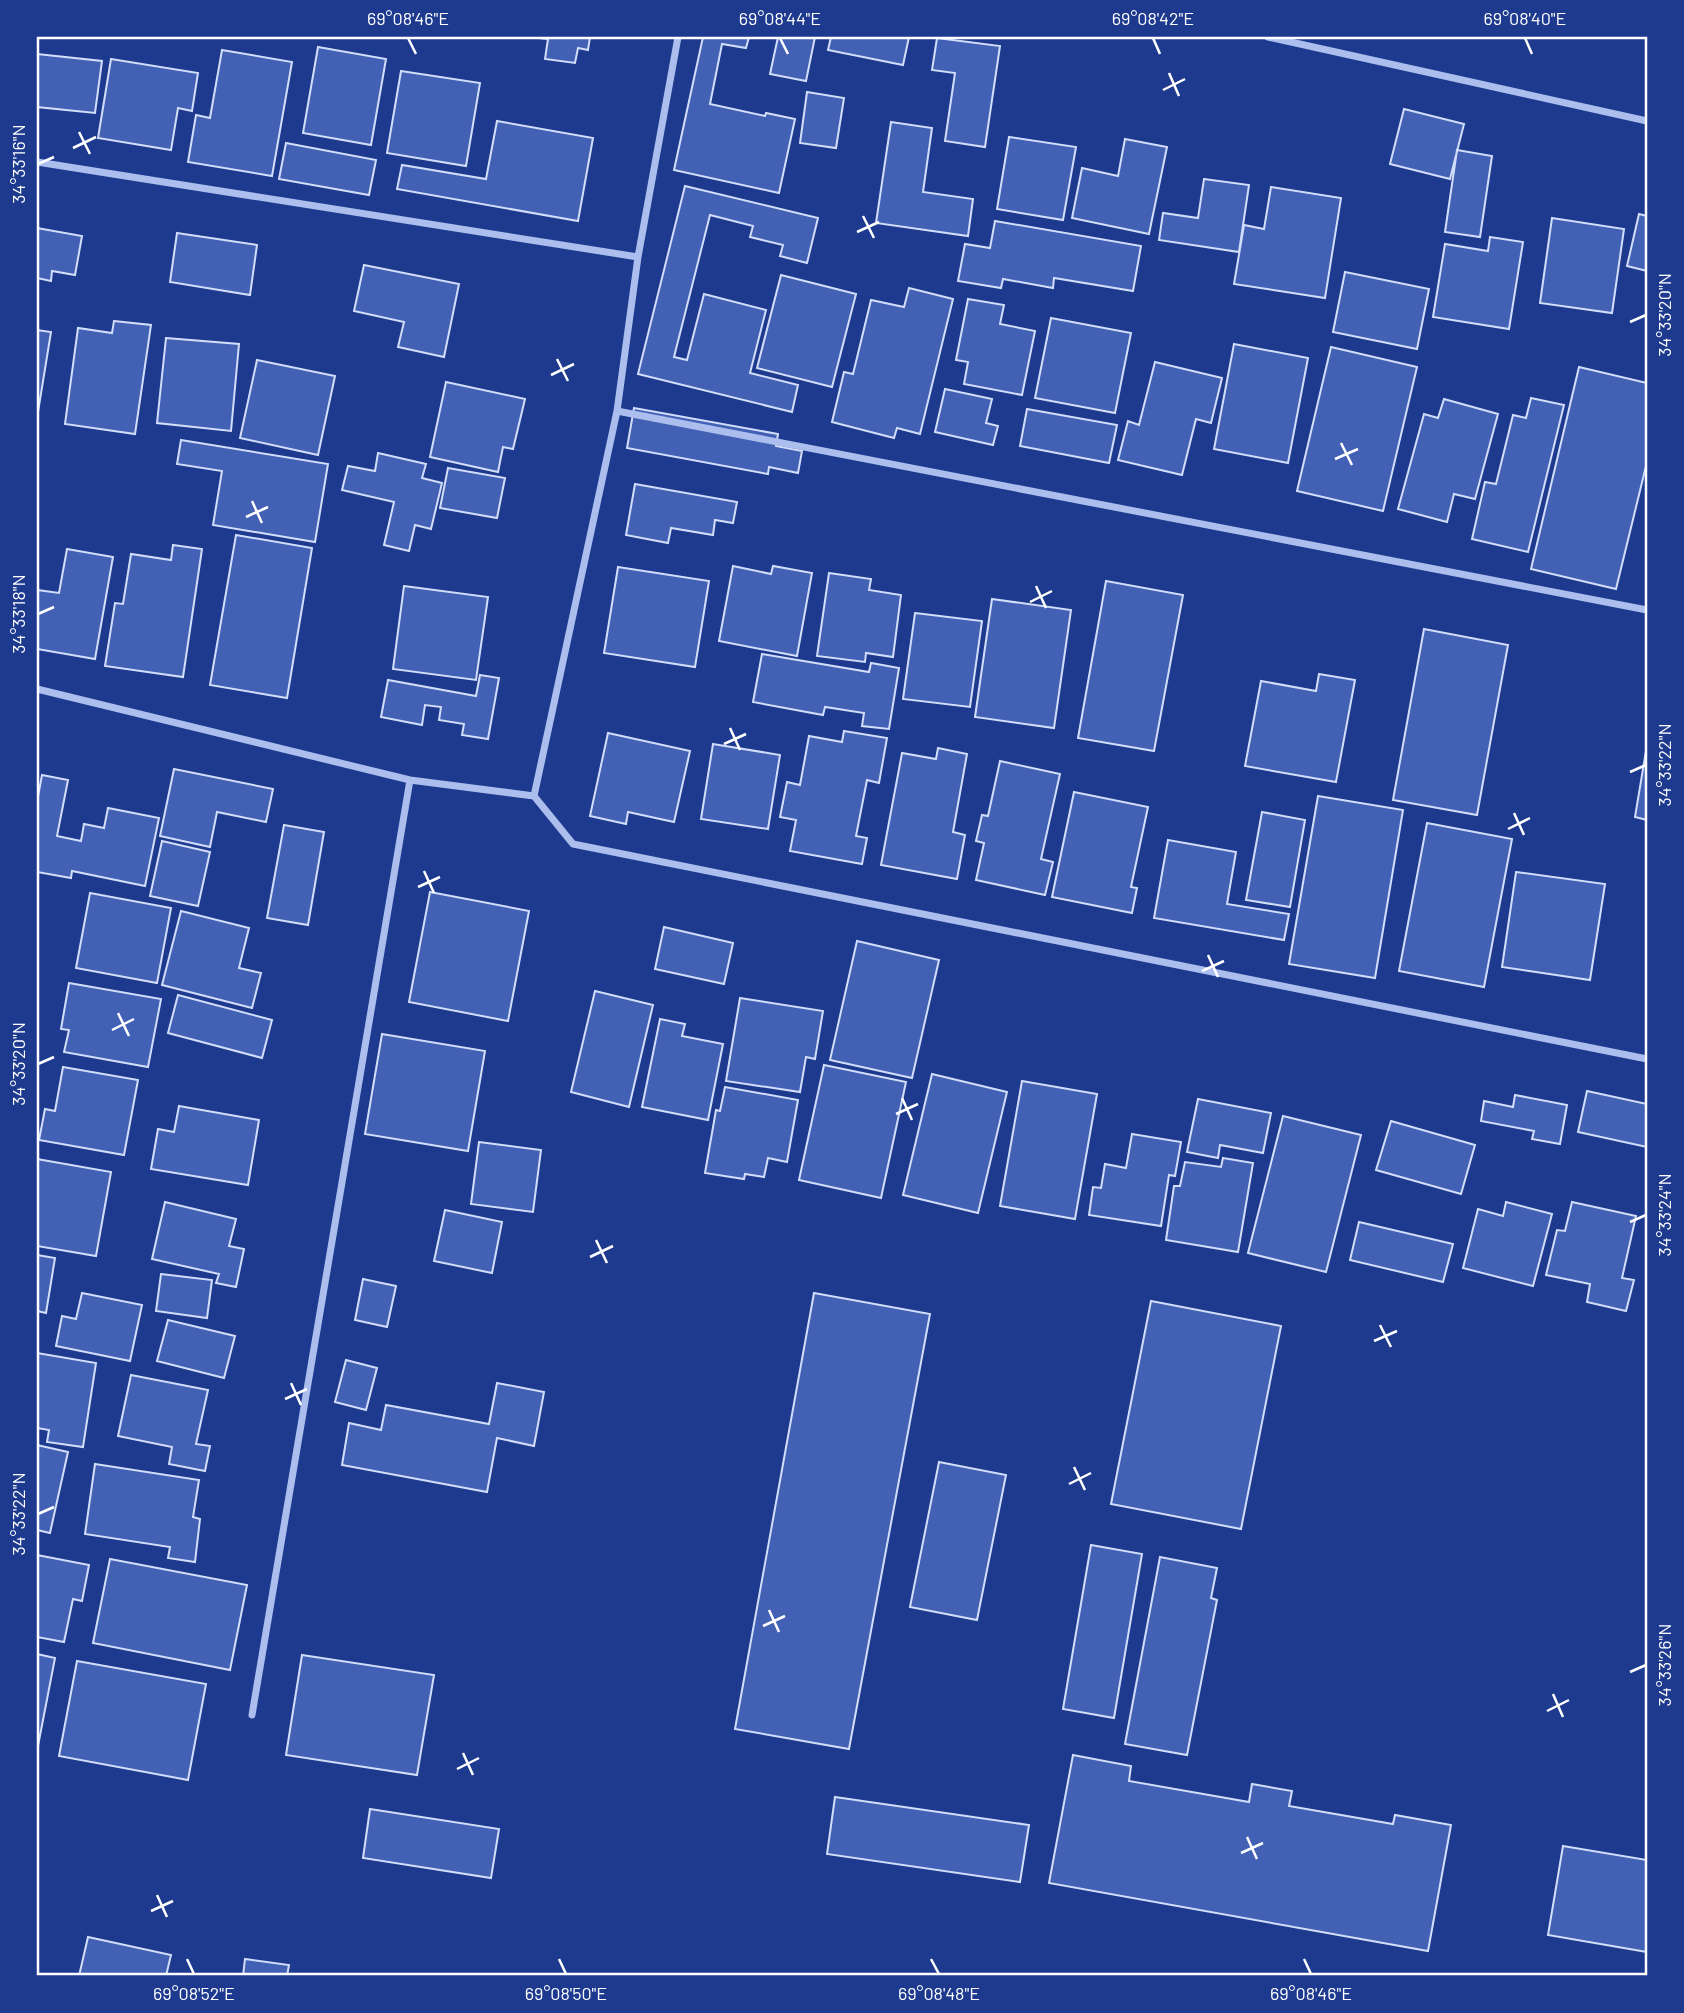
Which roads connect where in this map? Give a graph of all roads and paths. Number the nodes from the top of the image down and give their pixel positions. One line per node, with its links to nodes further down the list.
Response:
1 (678, 37): 5 (street)
2 (1268, 37): 3 (street)
3 (1647, 121)
4 (37, 162): 5 (street)
5 (638, 257): 6 (street)
6 (617, 411): 7 (street); 10 (street)
7 (1647, 610)
8 (37, 690): 9 (street)
9 (410, 780): 10 (street); 12 (street)
10 (534, 796): 11 (street)
11 (1647, 1059)
12 (252, 1715)

